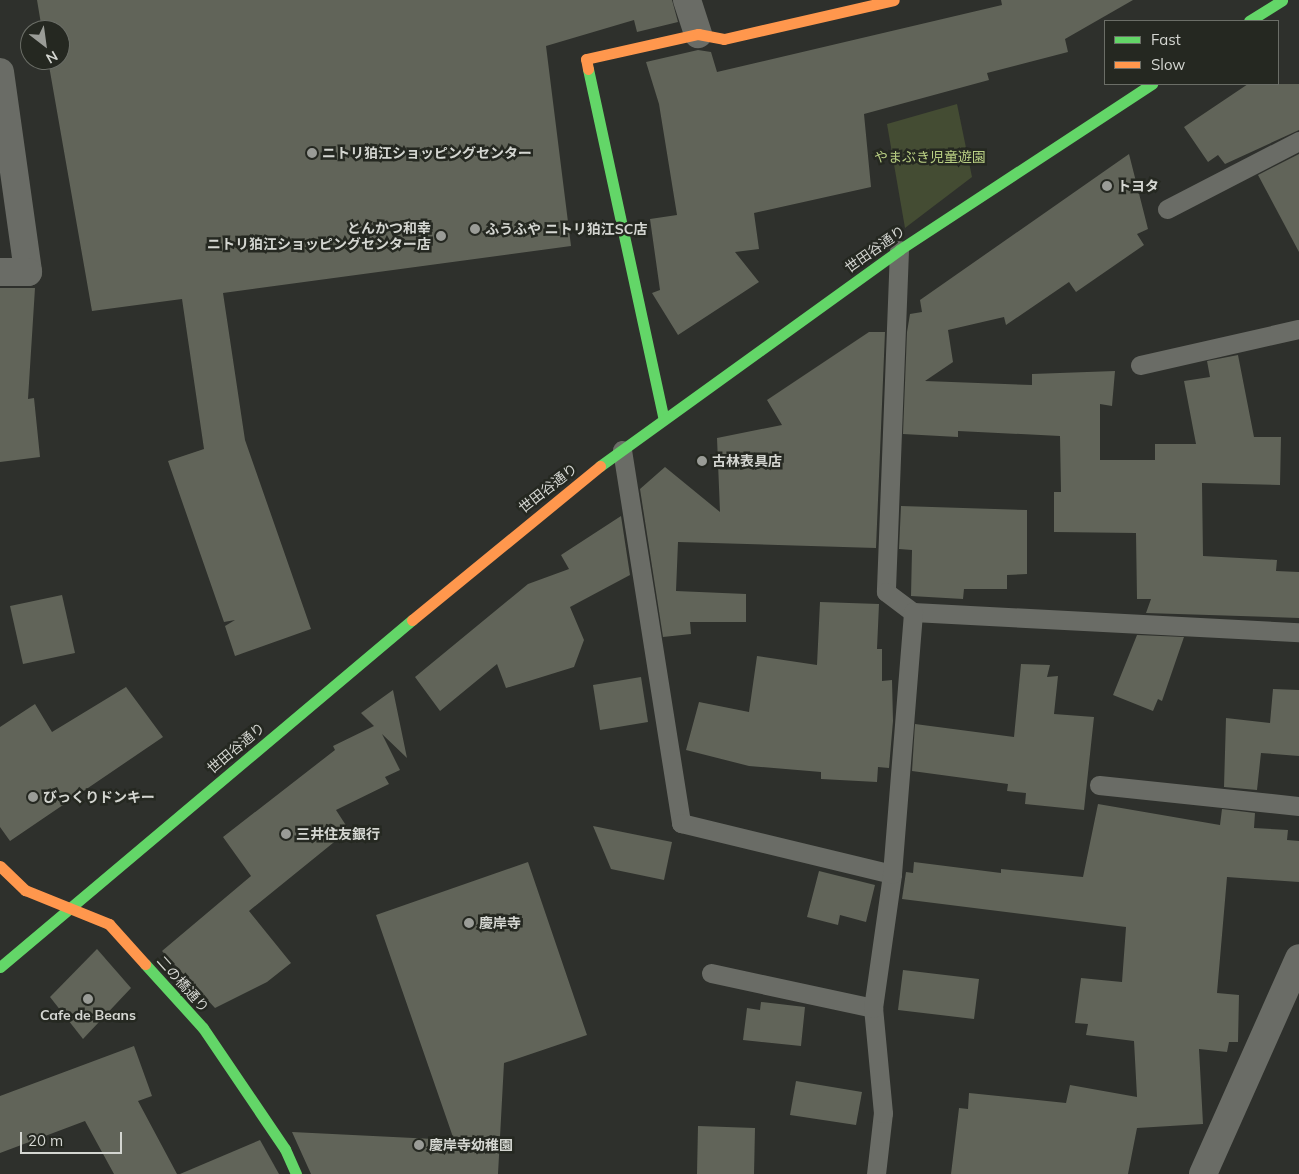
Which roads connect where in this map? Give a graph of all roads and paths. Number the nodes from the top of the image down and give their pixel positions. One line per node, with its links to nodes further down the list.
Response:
1 (687, 0): 5 (street)
2 (894, 0): 5 (main road)
3 (1282, 0): 4 (main road)
4 (1251, 20)
5 (698, 34): 14 (main road)
6 (0, 72): 11 (street)
7 (1150, 85): 10 (main road, 世田谷通り)
8 (1299, 141): 9 (lane)
9 (1167, 209)
10 (899, 250): 14 (main road, 世田谷通り); 16 (lane)
11 (0, 272)
12 (1299, 329): 13 (lane)
13 (1140, 365)
14 (663, 416): 15 (main road, 世田谷通り)
15 (622, 450): 21 (lane); 22 (main road, 世田谷通り)
16 (914, 612): 17 (lane); 21 (lane)
17 (1299, 632)
18 (1099, 785): 19 (lane)
19 (1299, 806)
20 (2, 873): 22 (main road, 二の橋通り)
21 (892, 874): 26 (lane)
22 (68, 910): 24 (main road, 世田谷通り); 27 (main road, 二の橋通り)
23 (1299, 958): 29 (street)
24 (0, 966)
25 (711, 973): 26 (lane)
26 (873, 1008): 28 (lane)
27 (296, 1174)
28 (876, 1174)
29 (1203, 1174)

